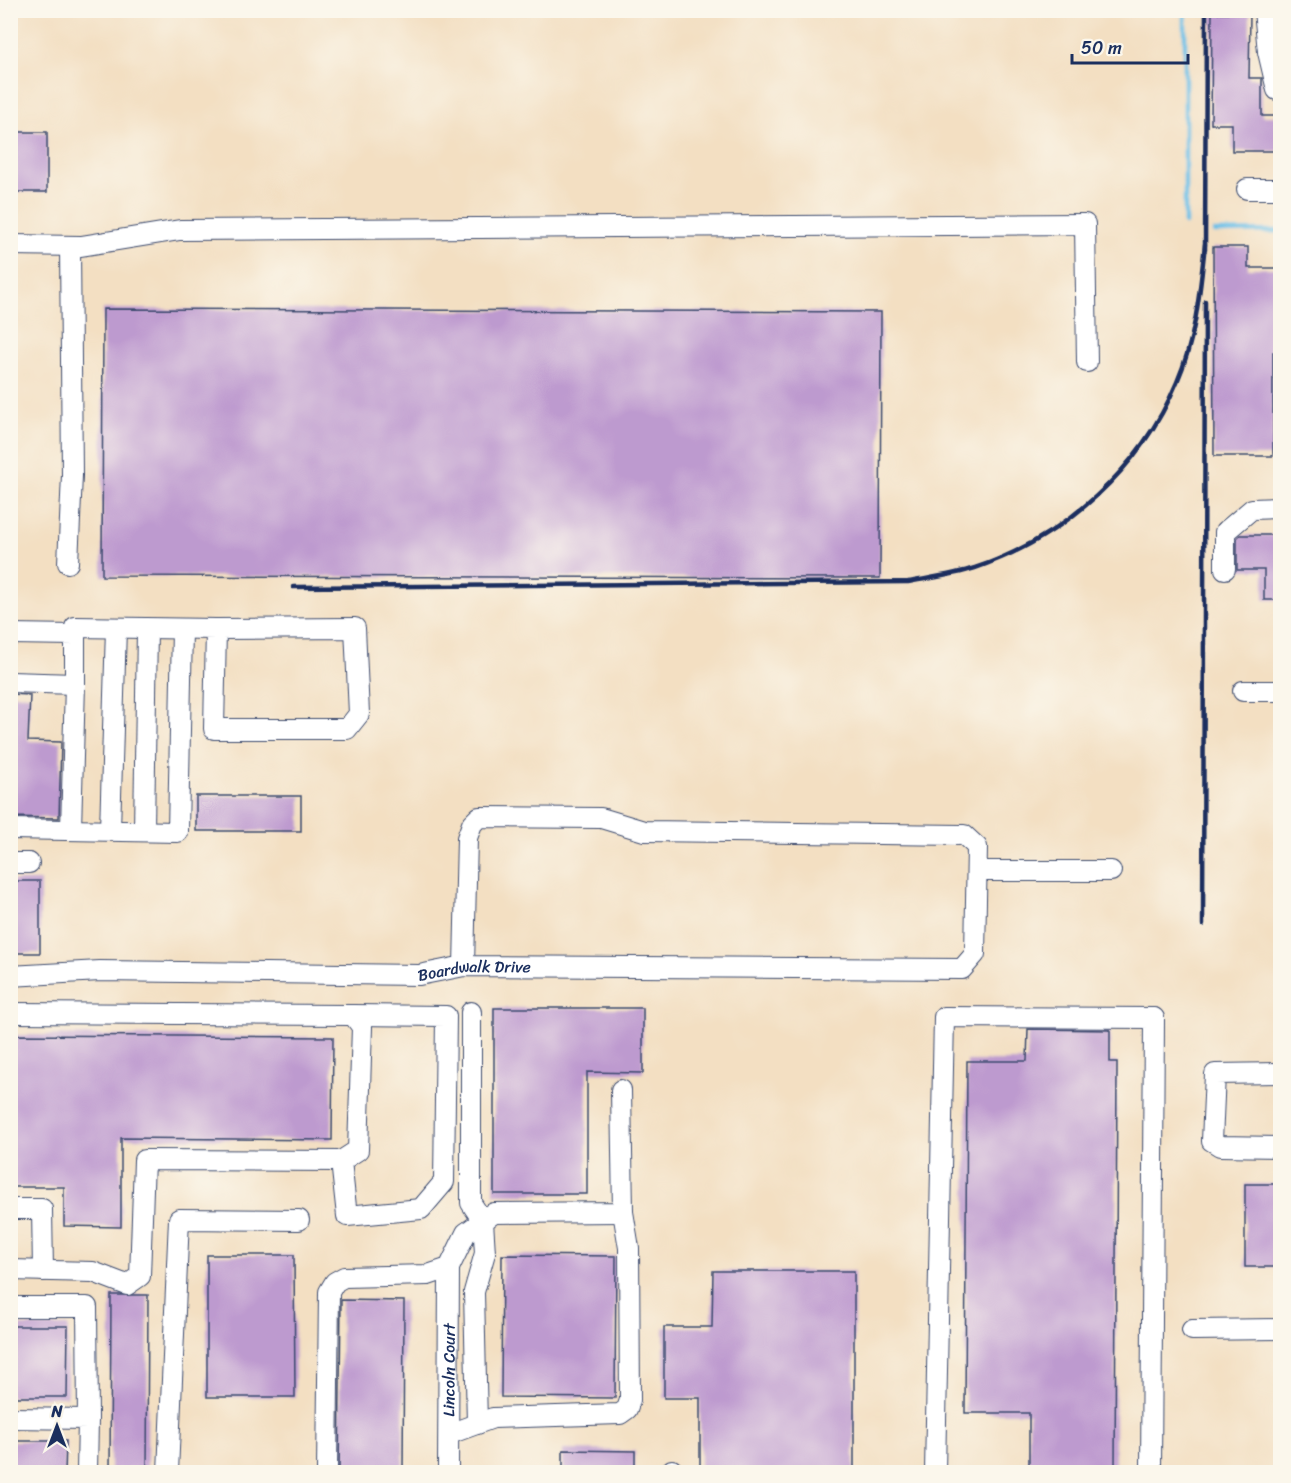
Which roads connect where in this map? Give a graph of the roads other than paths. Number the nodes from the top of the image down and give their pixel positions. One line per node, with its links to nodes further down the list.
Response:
1 (1264, 10): 2 (street)
2 (1274, 52): 3 (street)
3 (1281, 90)
4 (1246, 189): 5 (street)
5 (1281, 189)
6 (10, 245): 7 (street)
7 (70, 246): 8 (street); 10 (street)
8 (1087, 362)
9 (1281, 508): 11 (street)
10 (68, 563)
11 (1225, 569)
12 (116, 628): 13 (street); 17 (street); 24 (street)
13 (147, 628): 14 (street); 25 (street)
14 (182, 629): 15 (street); 25 (street)
15 (216, 629): 15 (street)
16 (10, 634): 17 (street)
17 (75, 635): 19 (street)
18 (10, 682): 19 (street)
19 (75, 684): 23 (street)
20 (1243, 691): 21 (street)
21 (1281, 691)
22 (10, 829): 23 (street)
23 (71, 829): 24 (street)
24 (110, 830): 25 (street)
25 (144, 831)
26 (977, 871): 27 (street); 28 (street, Boardwalk Drive); 28 (street, Boardwalk Drive)
27 (1111, 871)
28 (464, 966): 29 (street, Boardwalk Drive)
29 (10, 976)
30 (471, 1012): 40 (street)
31 (10, 1013): 32 (street)
32 (353, 1015): 36 (street); 36 (street)
33 (1281, 1073): 35 (street)
34 (621, 1090): 38 (street)
35 (1281, 1147)
36 (341, 1161): 43 (street)
37 (10, 1209): 43 (street)
38 (623, 1212): 40 (street); 49 (street)
39 (299, 1220): 52 (street)
40 (483, 1221): 41 (street); 49 (street)
41 (449, 1268): 50 (street, Lincoln Court); 53 (street)
42 (10, 1270): 43 (street)
43 (43, 1271)
44 (10, 1307): 48 (street)
45 (1281, 1329): 46 (street)
46 (1192, 1330)
47 (10, 1418): 48 (street)
48 (88, 1419): 51 (street)
49 (477, 1424): 50 (street)
50 (449, 1434): 54 (street, Lincoln Court)
51 (87, 1473)
52 (168, 1473)
53 (327, 1473)
54 (448, 1473)
55 (935, 1473): 56 (street)
56 (1151, 1473)

